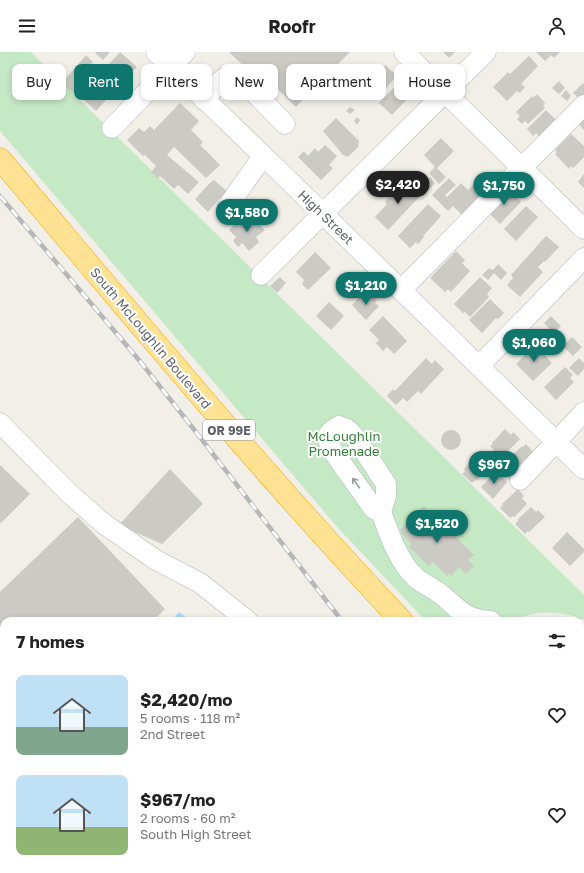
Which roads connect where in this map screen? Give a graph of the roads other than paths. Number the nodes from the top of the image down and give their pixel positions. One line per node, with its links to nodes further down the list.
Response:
1 (156, 52): 5 (street, High Street)
2 (185, 52): 6 (street)
3 (404, 52): 7 (street)
4 (486, 52): 8 (street)
5 (167, 64)
6 (173, 64)
7 (417, 64)
8 (465, 73)
9 (212, 89): 15 (street)
10 (141, 98): 16 (street)
11 (204, 100): 17 (street, High Street)
12 (438, 100): 21 (street)
13 (454, 100): 19 (street)
14 (584, 105): 19 (street)
15 (285, 124)
16 (112, 128)
17 (263, 156): 20 (street); 21 (street, High Street)
18 (0, 159): 34 (highway, South McLoughlin Boulevard / OR 99E)
19 (522, 167): 22 (street); 25 (street)
20 (228, 206)
21 (323, 213): 24 (street); 25 (street, High Street)
22 (584, 229)
23 (584, 258): 26 (street)
24 (261, 275)
25 (401, 290): 26 (street, High Street)
26 (479, 366): 29 (street, High Street)
27 (584, 412): 29 (street)
28 (0, 423): 33 (street)
29 (555, 441): 30 (street, High Street); 31 (street)
30 (584, 469)
31 (520, 480)
32 (381, 512): 35 (street)
33 (243, 617)
34 (398, 617)
35 (469, 617)

